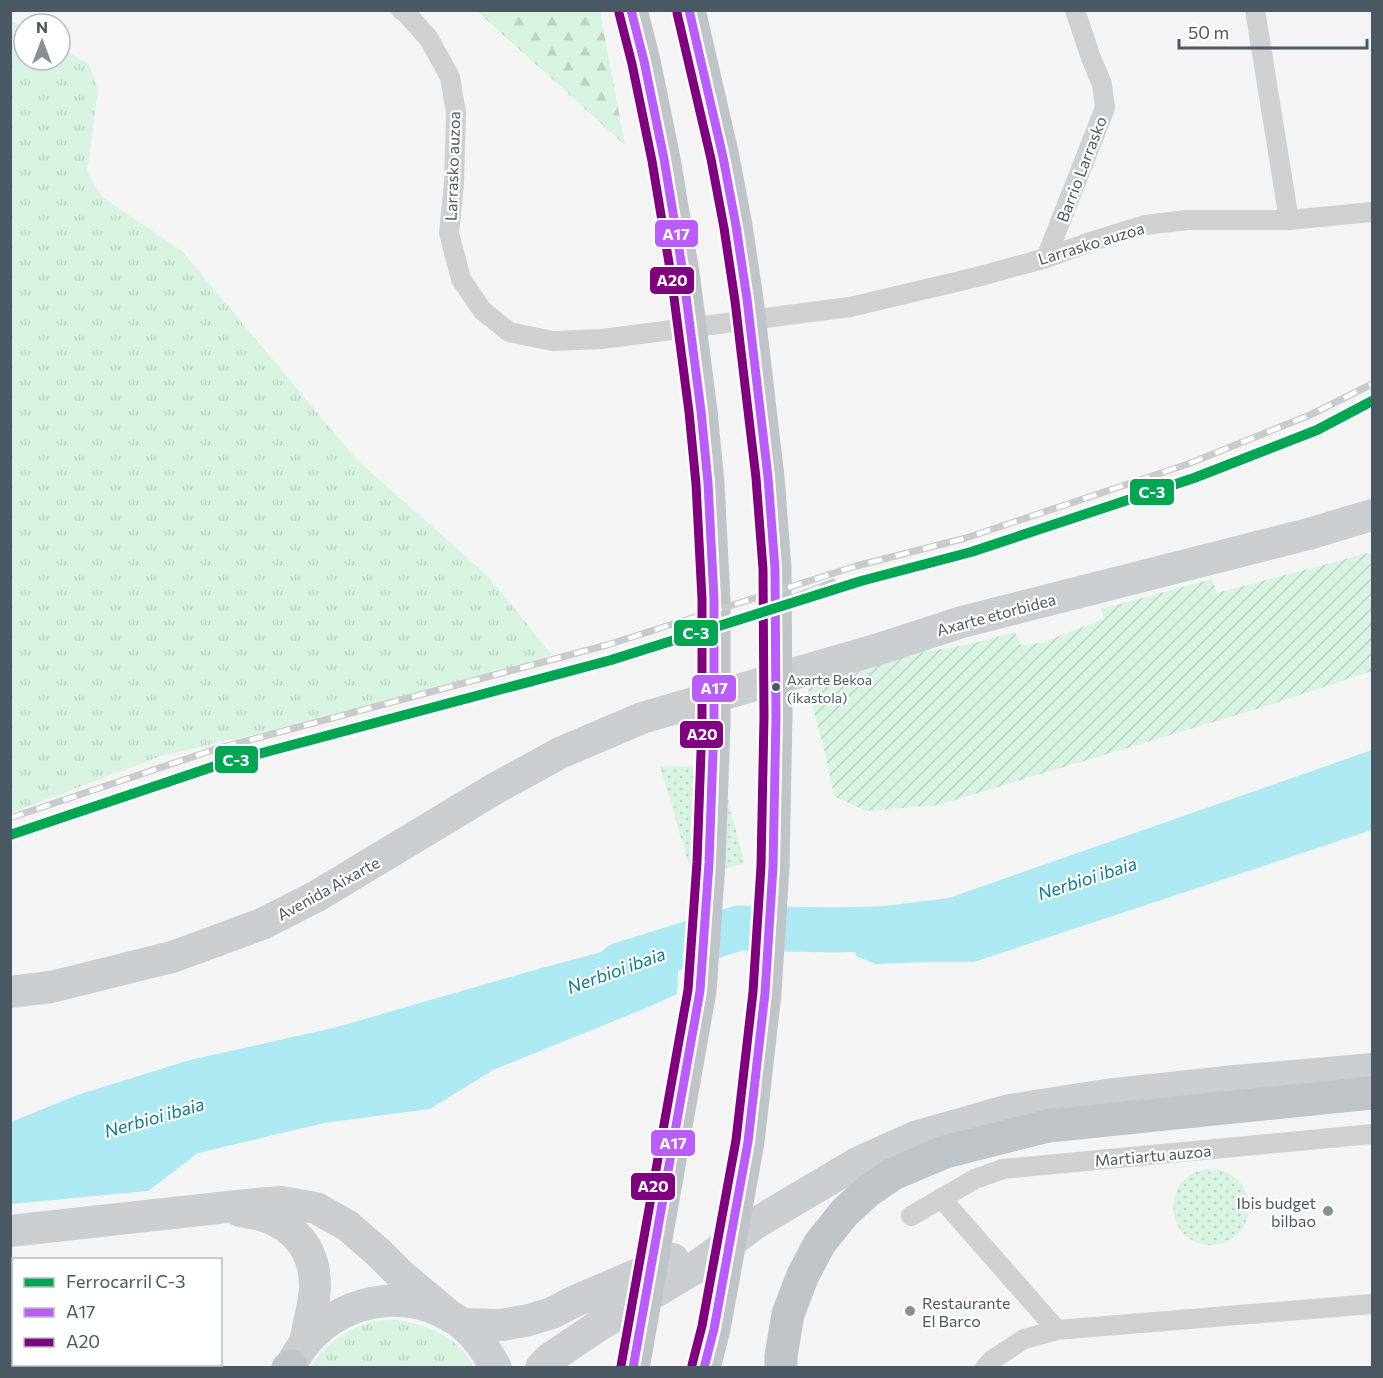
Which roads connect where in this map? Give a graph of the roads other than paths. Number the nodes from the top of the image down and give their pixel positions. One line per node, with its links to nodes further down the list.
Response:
1 (401, 10): 8 (street, Larrasko auzoa)
2 (631, 10): 26 (highway)
3 (689, 10): 27 (highway)
4 (1075, 10): 8 (street, Barrio Larrasko)
5 (1255, 10): 7 (street)
6 (1372, 212): 7 (street, Larrasko auzoa)
7 (1289, 220): 8 (street, Larrasko auzoa)
8 (1046, 258)
9 (1372, 515): 10 (main road, Axarte etorbidea)
10 (623, 726): 11 (main road, Avenida Aixarte)
11 (10, 992)
12 (1372, 1069): 18 (main road)
13 (1372, 1093): 28 (highway)
14 (1372, 1134): 15 (street, Martiartu auzoa)
15 (941, 1198): 17 (street, Martiartu auzoa); 22 (street)
16 (212, 1209): 19 (main road); 21 (main road); 23 (main road)
17 (911, 1216)
18 (756, 1223): 21 (main road); 25 (main road)
19 (10, 1231)
20 (1372, 1304): 22 (street)
21 (457, 1320): 23 (main road); 24 (main road)
22 (1057, 1330): 29 (street)
23 (293, 1361)
24 (496, 1368)
25 (541, 1368)
26 (633, 1368)
27 (704, 1368)
28 (781, 1368)
29 (985, 1368)

